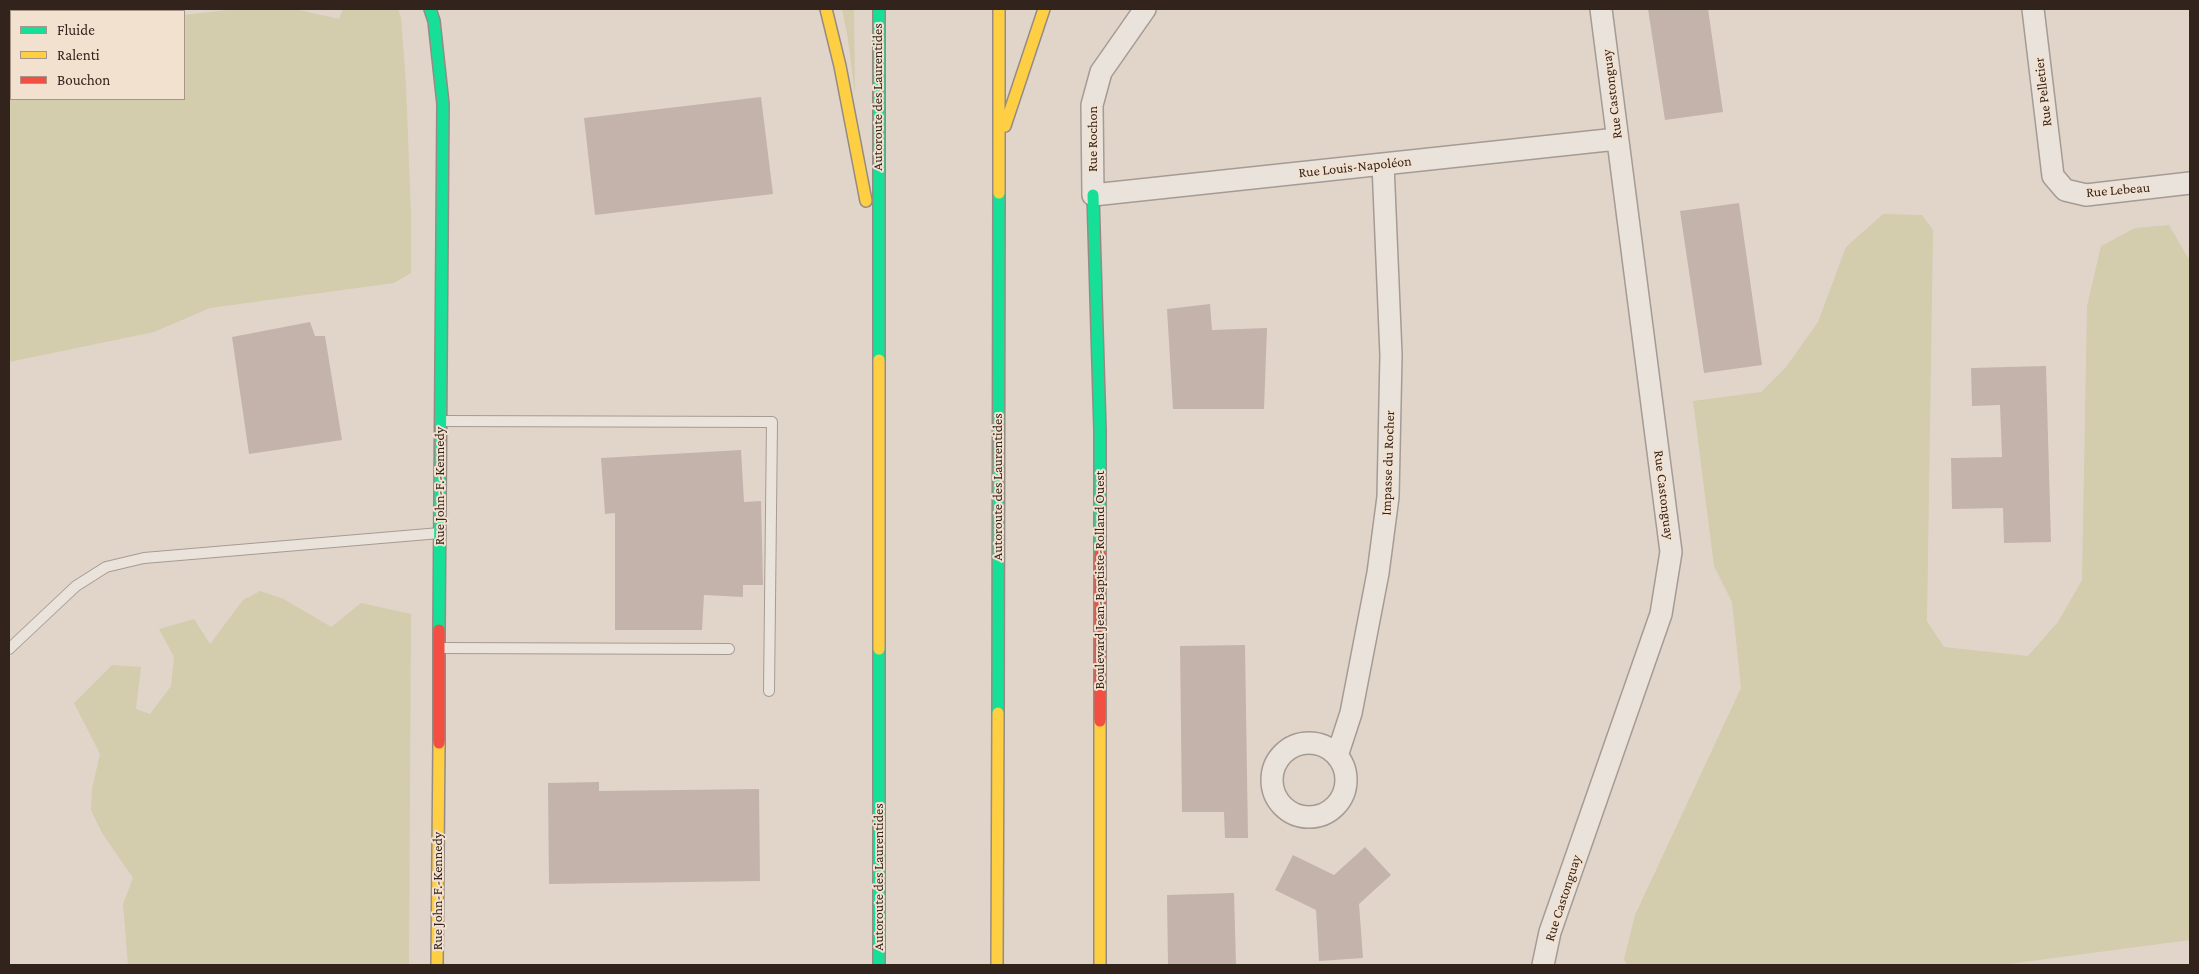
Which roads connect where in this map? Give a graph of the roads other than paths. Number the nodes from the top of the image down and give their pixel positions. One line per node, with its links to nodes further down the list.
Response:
1 (430, 9): 16 (main road, Rue John-F.-Kennedy)
2 (826, 9): 15 (main road)
3 (879, 9): 15 (main road, Autoroute des Laurentides)
4 (999, 9): 10 (main road, Autoroute des Laurentides)
5 (1044, 9): 10 (main road)
6 (1145, 9): 14 (street, Rue Rochon)
7 (1601, 9): 9 (street, Rue Castonguay)
8 (2033, 9): 12 (street, Rue Pelletier)
9 (1617, 139): 11 (street, Rue Louis-Napoléon); 27 (street, Rue Castonguay)
10 (998, 149): 25 (main road, Autoroute des Laurentides)
11 (1382, 164): 14 (street, Rue Louis-Napoléon); 22 (street, Impasse du Rocher)
12 (2053, 176): 13 (street, Rue Lebeau)
13 (2190, 183)
14 (1093, 195): 26 (main road, Boulevard Jean-Baptiste-Rolland Ouest)
15 (878, 261): 24 (main road, Autoroute des Laurentides)
16 (440, 421): 17 (main road, Rue John-F.-Kennedy); 21 (lane)
17 (440, 532): 18 (main road, Rue John-F.-Kennedy); 19 (lane)
18 (439, 648): 20 (lane); 23 (main road, Rue John-F.-Kennedy)
19 (9, 649)
20 (729, 649)
21 (769, 691)
22 (1337, 756)
23 (437, 965)
24 (879, 965)
25 (997, 965)
26 (1100, 965)
27 (1543, 965)

